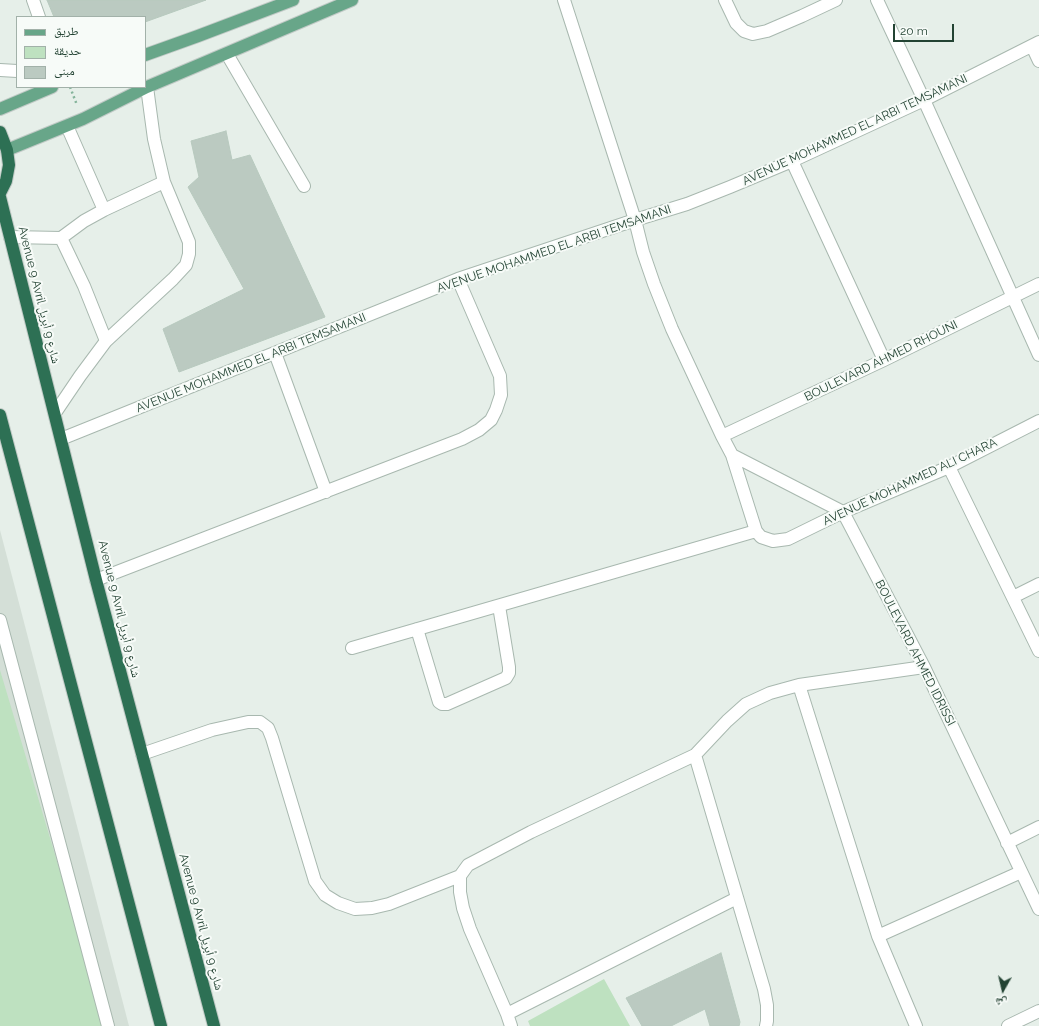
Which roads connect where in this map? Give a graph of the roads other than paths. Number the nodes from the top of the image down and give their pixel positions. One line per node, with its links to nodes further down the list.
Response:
1 (33, 0): 8 (street)
2 (293, 0): 11 (main road)
3 (352, 0): 10 (main road)
4 (564, 0): 28 (street)
5 (725, 0): 6 (street)
6 (836, 0)
7 (877, 0): 17 (street)
8 (40, 16)
9 (1035, 44): 12 (street); 17 (street, AVENUE MOHAMMED EL ARBI TEMSAMANI)
10 (227, 54): 16 (main road); 24 (street)
11 (146, 55)
12 (1039, 61)
13 (0, 70): 14 (street)
14 (16, 71)
15 (50, 88): 18 (main road)
16 (148, 88): 19 (main road); 23 (street)
17 (924, 100): 22 (street, AVENUE MOHAMMED EL ARBI TEMSAMANI); 33 (street)
18 (0, 109)
19 (67, 126): 21 (main road); 27 (street)
20 (0, 132): 21 (highway)
21 (7, 150): 25 (highway)
22 (792, 161): 28 (street, AVENUE MOHAMMED EL ARBI TEMSAMANI); 37 (street)
23 (164, 182): 27 (street); 34 (street)
24 (304, 186)
25 (0, 193)
26 (0, 197): 29 (highway, Avenue 9 Avril شارع 9 أبريل)
27 (104, 210): 30 (street)
28 (635, 220): 31 (street, AVENUE MOHAMMED EL ARBI TEMSAMANI); 41 (street)
29 (10, 237): 30 (street); 38 (highway, Avenue 9 Avril شارع 9 أبريل)
30 (61, 238): 34 (street)
31 (458, 279): 35 (street, AVENUE MOHAMMED EL ARBI TEMSAMANI); 45 (street)
32 (1039, 284): 33 (street, BOULEVARD AHMED RHOUNI)
33 (1013, 296): 36 (street); 37 (street, BOULEVARD AHMED RHOUNI)
34 (106, 340): 38 (street)
35 (275, 353): 42 (street, AVENUE MOHAMMED EL ARBI TEMSAMANI); 45 (street)
36 (1039, 355)
37 (884, 360): 41 (street, BOULEVARD AHMED RHOUNI)
38 (55, 413): 42 (highway, Avenue 9 Avril شارع 9 أبريل)
39 (0, 414): 70 (highway)
40 (1039, 421): 44 (street, AVENUE MOHAMMED ALI CHARA)
41 (722, 436): 43 (street)
42 (61, 439): 48 (highway, Avenue 9 Avril شارع 9 أبريل)
43 (732, 455): 46 (street); 47 (street)
44 (949, 467): 46 (street, AVENUE MOHAMMED ALI CHARA); 50 (street)
45 (326, 492): 48 (street)
46 (843, 512): 47 (street, AVENUE MOHAMMED ALI CHARA); 56 (street, BOULEVARD AHMED IDRISSI)
47 (756, 532): 51 (street)
48 (96, 580): 58 (highway, Avenue 9 Avril شارع 9 أبريل)
49 (1039, 584): 50 (street)
50 (1013, 597): 55 (street)
51 (499, 606): 53 (street); 53 (street)
52 (0, 620): 69 (street)
53 (417, 630): 54 (street)
54 (352, 648)
55 (1039, 651)
56 (924, 667): 57 (street); 61 (street, BOULEVARD AHMED IDRISSI)
57 (800, 685): 59 (street); 66 (street)
58 (142, 754): 63 (street); 71 (highway, Avenue 9 Avril شارع 9 أبريل)
59 (695, 755): 63 (street); 64 (street)
60 (1039, 827): 61 (street)
61 (1007, 843): 62 (street, BOULEVARD AHMED IDRISSI)
62 (1021, 872): 65 (street, BOULEVARD AHMED IDRISSI); 66 (street)
63 (460, 876): 68 (street)
64 (737, 898): 68 (street); 73 (street)
65 (1039, 909)
66 (878, 936): 74 (street)
67 (1039, 1010): 75 (street)
68 (507, 1014): 72 (street)
69 (108, 1026)
70 (160, 1026)
71 (214, 1026)
72 (511, 1026)
73 (766, 1026)
74 (916, 1026)
75 (1008, 1026)

